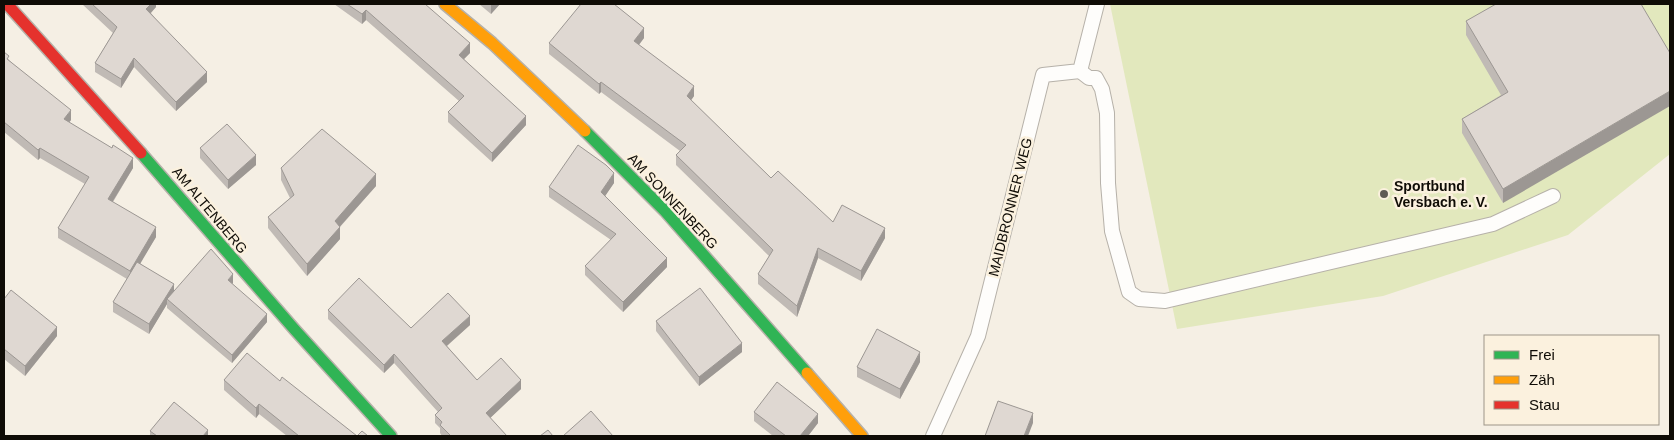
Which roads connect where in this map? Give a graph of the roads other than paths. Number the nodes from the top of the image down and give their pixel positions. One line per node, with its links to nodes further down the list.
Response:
1 (7, 4): 6 (street, AM ALTENBERG)
2 (445, 4): 7 (street, AM SONNENBERG)
3 (1097, 4): 4 (lane)
4 (1080, 71): 5 (lane); 8 (lane, MAIDBRONNER WEG)
5 (1553, 196)
6 (391, 436)
7 (862, 436)
8 (933, 436)

